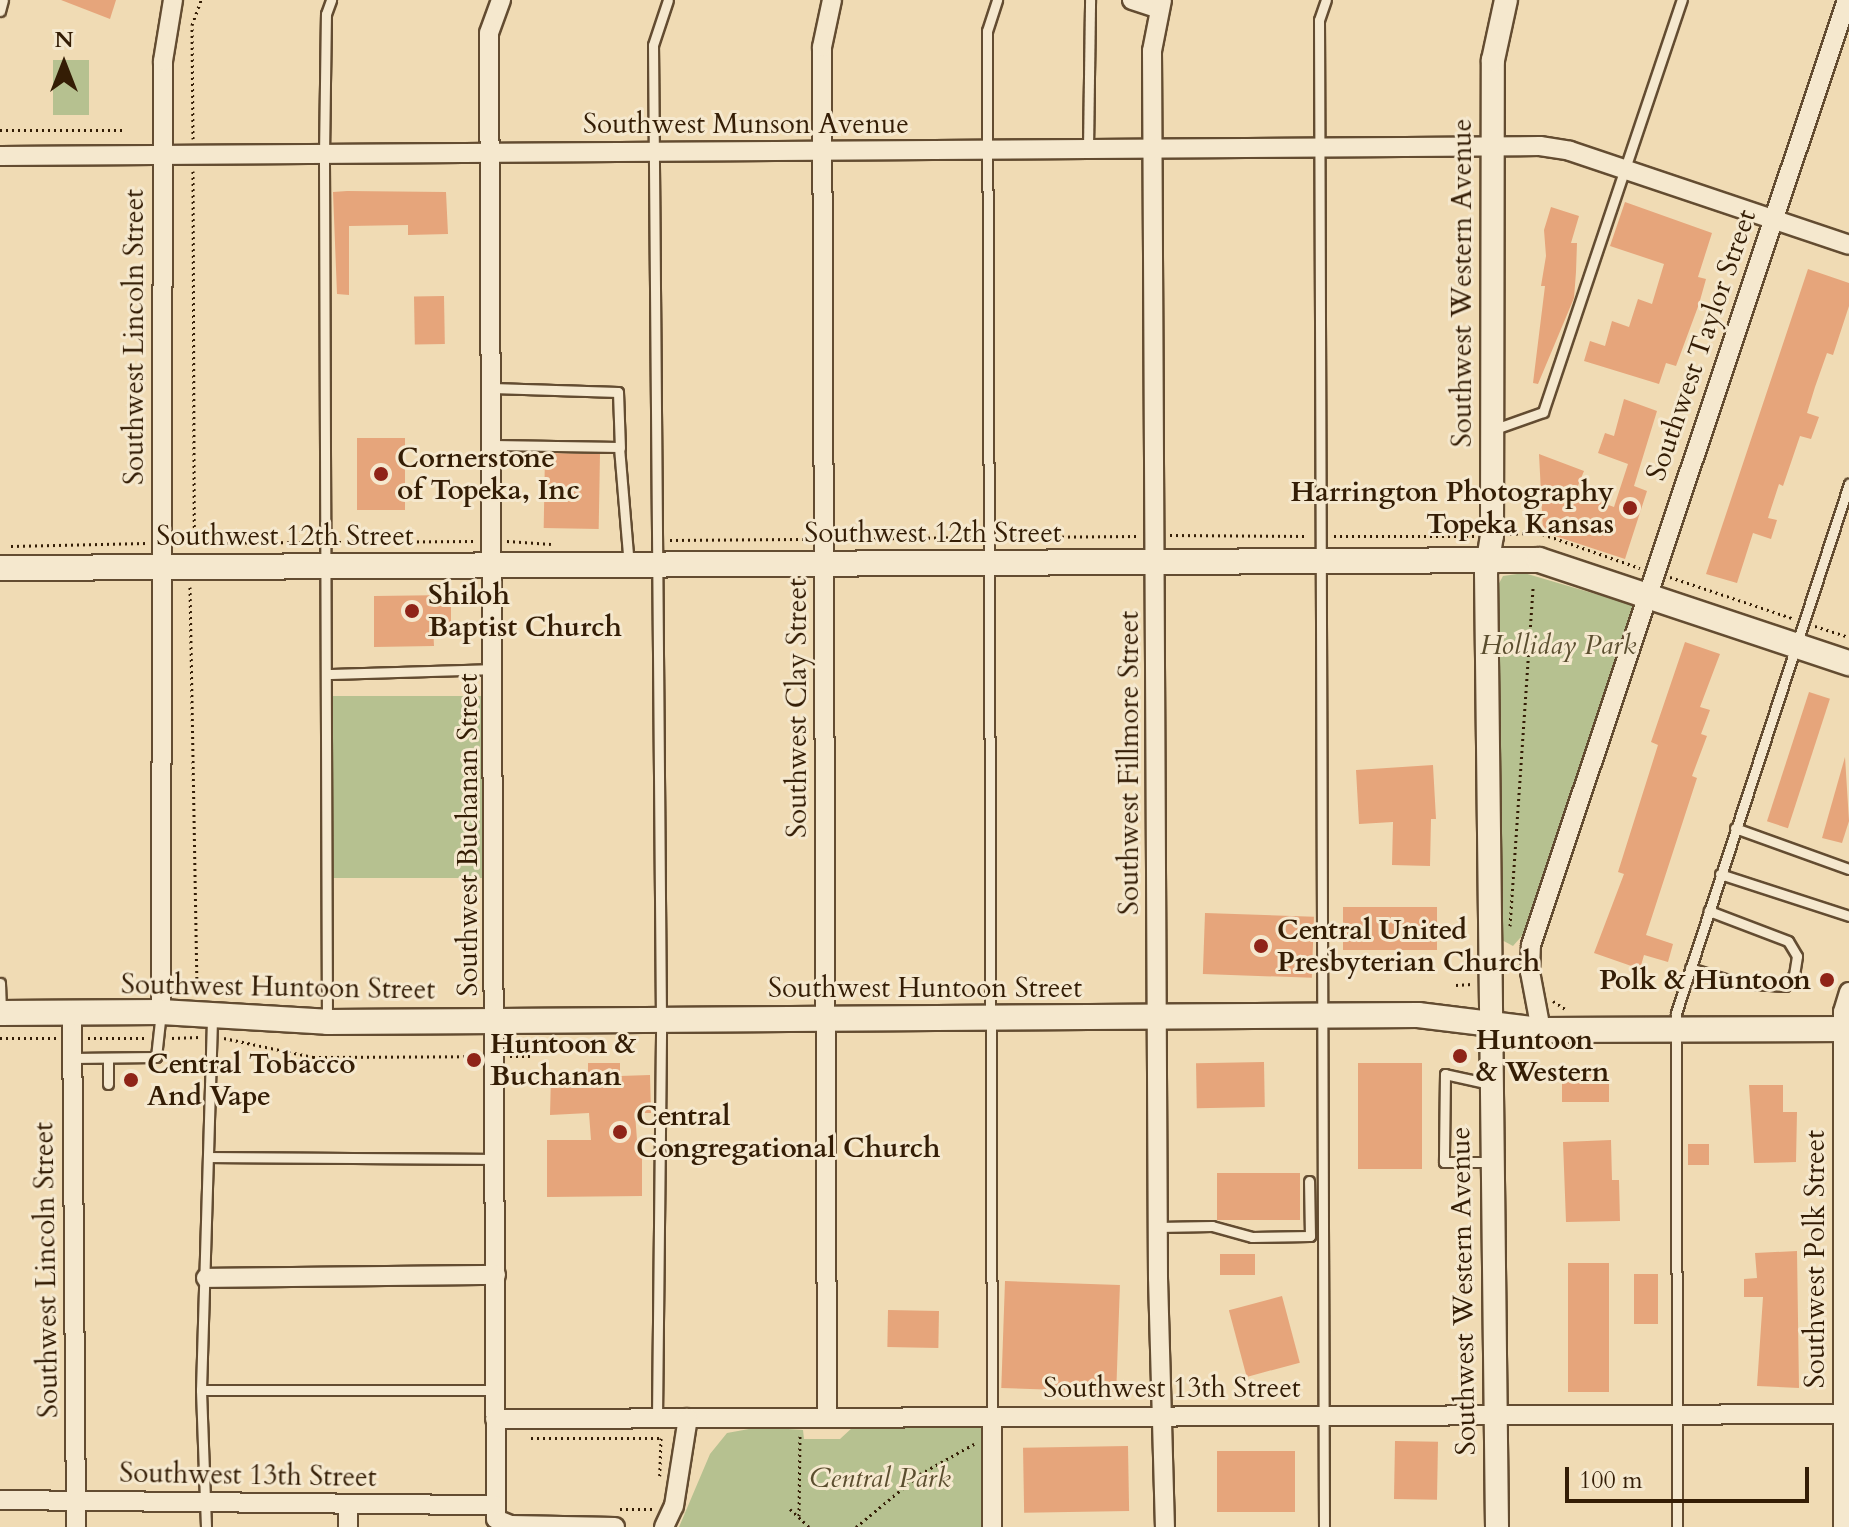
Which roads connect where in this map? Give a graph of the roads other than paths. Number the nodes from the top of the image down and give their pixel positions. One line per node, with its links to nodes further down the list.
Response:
1 (3, 0): 15 (lane)
2 (173, 0): 26 (street, Southwest Lincoln Street)
3 (331, 0): 24 (lane)
4 (501, 0): 23 (street, Southwest Buchanan Street)
5 (668, 0): 22 (lane)
6 (832, 0): 20 (street, Southwest Clay Street)
7 (997, 0): 21 (lane)
8 (1090, 0): 17 (lane)
9 (1132, 0): 14 (street)
10 (1326, 0): 19 (lane)
11 (1506, 0): 16 (street, Southwest Western Avenue)
12 (1682, 0): 27 (lane)
13 (1847, 0): 28 (street, Southwest Taylor Street)
14 (1160, 4): 18 (street, Southwest Fillmore Street)
15 (0, 11)
16 (1493, 147): 19 (street, Southwest Munson Avenue); 27 (street, Southwest Munson Avenue); 31 (street, Southwest Western Avenue)
17 (1088, 149): 18 (street, Southwest Munson Avenue); 21 (street, Southwest Munson Avenue)
18 (1154, 149): 19 (street, Southwest Munson Avenue); 40 (street, Southwest Fillmore Street)
19 (1321, 149): 38 (lane)
20 (822, 151): 21 (street, Southwest Munson Avenue); 22 (street, Southwest Munson Avenue); 35 (street, Southwest Clay Street)
21 (987, 151): 41 (lane)
22 (655, 152): 23 (street, Southwest Munson Avenue); 36 (lane)
23 (491, 153): 24 (street, Southwest Munson Avenue); 30 (street, Southwest Buchanan Street)
24 (324, 155): 26 (street, Southwest Munson Avenue); 43 (lane)
25 (0, 156): 26 (street, Southwest Munson Avenue)
26 (163, 157): 37 (street, Southwest Lincoln Street)
27 (1624, 170): 28 (street, Southwest Munson Avenue); 31 (lane)
28 (1772, 219): 29 (street, Southwest Munson Avenue); 46 (street, Southwest Taylor Street)
29 (1849, 245)
30 (492, 388): 32 (street, Southwest Buchanan Street); 33 (lane)
31 (1491, 430): 39 (street, Southwest Western Avenue)
32 (493, 445): 33 (lane); 44 (street, Southwest Buchanan Street)
33 (620, 448): 42 (lane)
34 (1849, 484): 47 (lane)
35 (825, 552): 36 (main road, Southwest 12th Street); 41 (main road, Southwest 12th Street); 65 (street, Southwest Clay Street)
36 (659, 553): 42 (main road, Southwest 12th Street); 66 (lane)
37 (161, 555): 43 (main road, Southwest 12th Street); 45 (main road, Southwest 12th Street); 59 (street, Southwest Lincoln Street)
38 (1322, 561): 39 (main road, Southwest 12th Street); 40 (main road, Southwest 12th Street); 63 (lane)
39 (1491, 561): 46 (main road, Southwest 12th Street); 69 (street, Southwest Western Avenue)
40 (1156, 562): 41 (main road, Southwest 12th Street); 62 (street, Southwest Fillmore Street)
41 (990, 563): 64 (lane)
42 (629, 565): 44 (main road, Southwest 12th Street)
43 (327, 566): 44 (main road, Southwest 12th Street); 50 (lane)
44 (494, 566): 49 (street, Southwest Buchanan Street)
45 (0, 568)
46 (1646, 596): 47 (main road, Southwest 12th Street); 73 (street, Southwest Taylor Street)
47 (1794, 645): 48 (main road, Southwest 12th Street); 51 (lane)
48 (1849, 663)
49 (495, 669): 50 (lane); 67 (street, Southwest Buchanan Street)
50 (327, 674): 68 (lane)
51 (1735, 828): 52 (lane); 53 (lane)
52 (1849, 869)
53 (1720, 874): 54 (lane); 55 (lane)
54 (1709, 911): 56 (lane); 56 (lane)
55 (1849, 916)
56 (1690, 968): 71 (lane)
57 (0, 983): 60 (lane)
58 (1849, 992): 72 (street, Southwest Polk Street)
59 (161, 1012): 61 (main road, Southwest Huntoon Street); 70 (main road, Southwest Huntoon Street); 75 (lane)
60 (0, 1013): 61 (main road, Southwest Huntoon Street)
61 (72, 1013): 74 (street, Southwest Lincoln Street)
62 (1159, 1016): 63 (main road, Southwest Huntoon Street); 64 (main road, Southwest Huntoon Street); 82 (street, Southwest Fillmore Street)
63 (1325, 1016): 69 (main road, Southwest Huntoon Street); 92 (lane)
64 (992, 1017): 65 (main road, Southwest Huntoon Street); 90 (lane)
65 (826, 1018): 66 (main road, Southwest Huntoon Street); 93 (street, Southwest Clay Street)
66 (661, 1019): 67 (main road, Southwest Huntoon Street); 94 (lane)
67 (497, 1020): 68 (main road, Southwest Huntoon Street); 79 (street, Southwest Buchanan Street)
68 (327, 1022): 70 (main road, Southwest Huntoon Street)
69 (1491, 1024): 73 (main road, Southwest Huntoon Street); 77 (street, Southwest Western Avenue)
70 (212, 1026): 78 (lane)
71 (1676, 1029): 72 (main road, Southwest Huntoon Street); 73 (main road, Southwest Huntoon Street); 87 (lane)
72 (1846, 1029): 88 (street, Southwest Polk Street)
73 (1541, 1030)
74 (72, 1058): 75 (lane); 98 (street, Southwest Lincoln Street)
75 (108, 1058): 76 (lane)
76 (108, 1084)
77 (1490, 1084): 80 (street, Southwest Western Avenue); 80 (lane)
78 (209, 1157): 79 (lane); 84 (lane)
79 (496, 1159): 83 (street, Southwest Buchanan Street)
80 (1493, 1162): 89 (street, Southwest Western Avenue)
81 (1309, 1181): 82 (lane)
82 (1158, 1227): 91 (street, Southwest Fillmore Street)
83 (496, 1275): 84 (street); 86 (street, Southwest Buchanan Street)
84 (206, 1278): 85 (lane)
85 (201, 1390): 86 (lane); 99 (lane)
86 (496, 1390): 96 (street, Southwest Buchanan Street)
87 (1676, 1414): 88 (street, Southwest 13th Street); 89 (street, Southwest 13th Street); 112 (lane)
88 (1846, 1414): 102 (street, Southwest Polk Street)
89 (1496, 1415): 92 (street, Southwest 13th Street); 111 (street, Southwest Western Avenue)
90 (992, 1416): 91 (street, Southwest 13th Street); 93 (street, Southwest 13th Street); 108 (street)
91 (1163, 1416): 92 (street, Southwest 13th Street); 109 (street, Southwest Fillmore Street)
92 (1323, 1416): 110 (lane)
93 (827, 1417): 95 (street, Southwest 13th Street)
94 (657, 1418): 95 (street, Southwest 13th Street); 96 (street, Southwest 13th Street)
95 (688, 1418): 103 (street)
96 (495, 1419): 101 (street, Southwest Buchanan Street)
97 (0, 1500): 98 (street, Southwest 13th Street)
98 (76, 1500): 99 (street, Southwest 13th Street); 104 (street, Southwest Lincoln Street)
99 (208, 1505): 100 (street, Southwest 13th Street); 105 (lane)
100 (348, 1505): 101 (street, Southwest 13th Street); 106 (street)
101 (496, 1517): 107 (street, Southwest 13th Street)
102 (1845, 1517)
103 (661, 1518)
104 (76, 1527)
105 (206, 1527)
106 (348, 1527)
107 (615, 1527)
108 (992, 1527)
109 (1165, 1527)
110 (1324, 1527)
111 (1497, 1527)
112 (1677, 1527)

